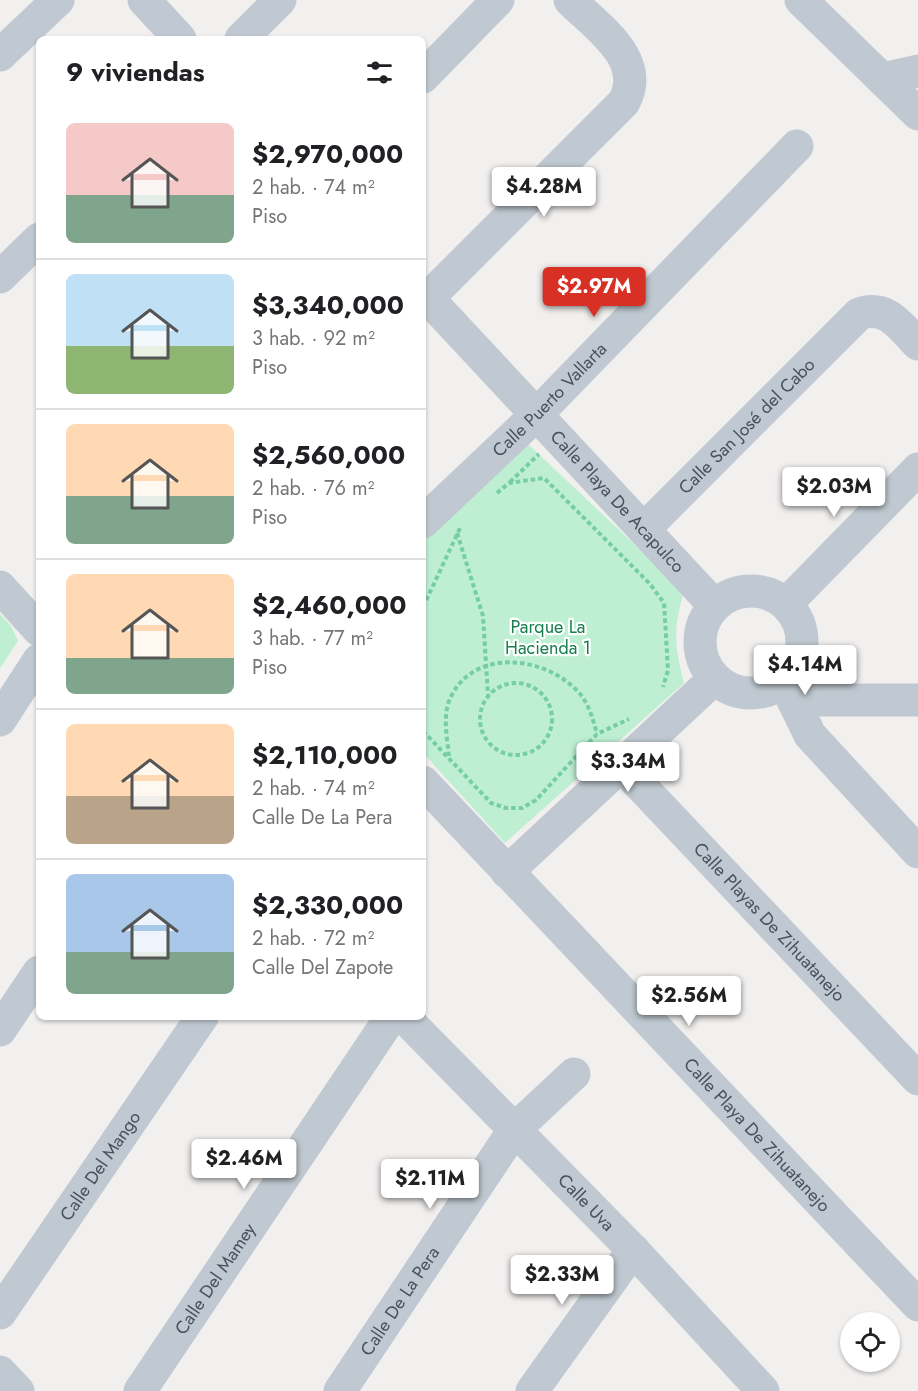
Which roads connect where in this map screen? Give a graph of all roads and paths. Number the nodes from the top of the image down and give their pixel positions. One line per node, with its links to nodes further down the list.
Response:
1 (58, 0): 9 (street)
2 (144, 0): 7 (street)
3 (280, 0): 8 (street)
4 (498, 0): 11 (street)
5 (570, 0): 17 (street)
6 (801, 0): 12 (street)
7 (177, 36)
8 (245, 36)
9 (0, 55)
10 (918, 71): 12 (street)
11 (426, 74)
12 (882, 79): 13 (street)
13 (918, 114)
14 (797, 146): 20 (street, Calle Puerto Vallarta)
15 (36, 242): 16 (street)
16 (1, 276)
17 (426, 297)
18 (426, 299): 20 (street, Calle Playa De Acapulco)
19 (918, 344): 27 (street, Calle San José del Cabo)
20 (535, 416): 26 (street, Calle Puerto Vallarta); 27 (street, Calle Playa De Acapulco)
21 (541, 452): 23 (path)
22 (918, 469): 31 (street)
23 (509, 483): 24 (path); 37 (path)
24 (493, 497)
25 (468, 518): 28 (path)
26 (426, 519)
27 (645, 528): 32 (street, Calle Playa De Acapulco)
28 (457, 532): 30 (path); 35 (path)
29 (0, 587): 33 (street)
30 (426, 601)
31 (786, 604): 32 (street); 38 (street)
32 (714, 605): 36 (street)
33 (36, 627)
34 (36, 665): 42 (street)
35 (485, 667): 39 (path); 44 (path); 45 (path)
36 (714, 679): 38 (street); 46 (street)
37 (662, 688)
38 (788, 691): 40 (street); 48 (street)
39 (488, 696): 39 (path)
40 (918, 700)
41 (630, 718): 44 (path)
42 (0, 720)
43 (426, 734): 45 (path)
44 (597, 734): 45 (path)
45 (449, 757)
46 (621, 765): 49 (street); 56 (street, Calle Playas De Zihuatanejo)
47 (426, 785): 49 (street, Calle Playa De Zihuatanejo)
48 (918, 852)
49 (507, 872): 59 (street, Calle Playa De Zihuatanejo)
50 (36, 976): 54 (street)
51 (200, 1020): 60 (street, Calle Del Mango)
52 (389, 1020): 64 (street, Calle Del Mamey)
53 (407, 1020): 57 (street, Calle Uva)
54 (0, 1030)
55 (573, 1074): 57 (street, Calle De La Pera)
56 (918, 1079)
57 (514, 1130): 58 (street, Calle Uva); 65 (street, Calle De La Pera)
58 (633, 1250): 62 (street, Calle Uva); 66 (street)
59 (918, 1305)
60 (0, 1313)
61 (0, 1372): 63 (street)
62 (746, 1384)
63 (18, 1391)
64 (140, 1391)
65 (340, 1391)
66 (532, 1391)

